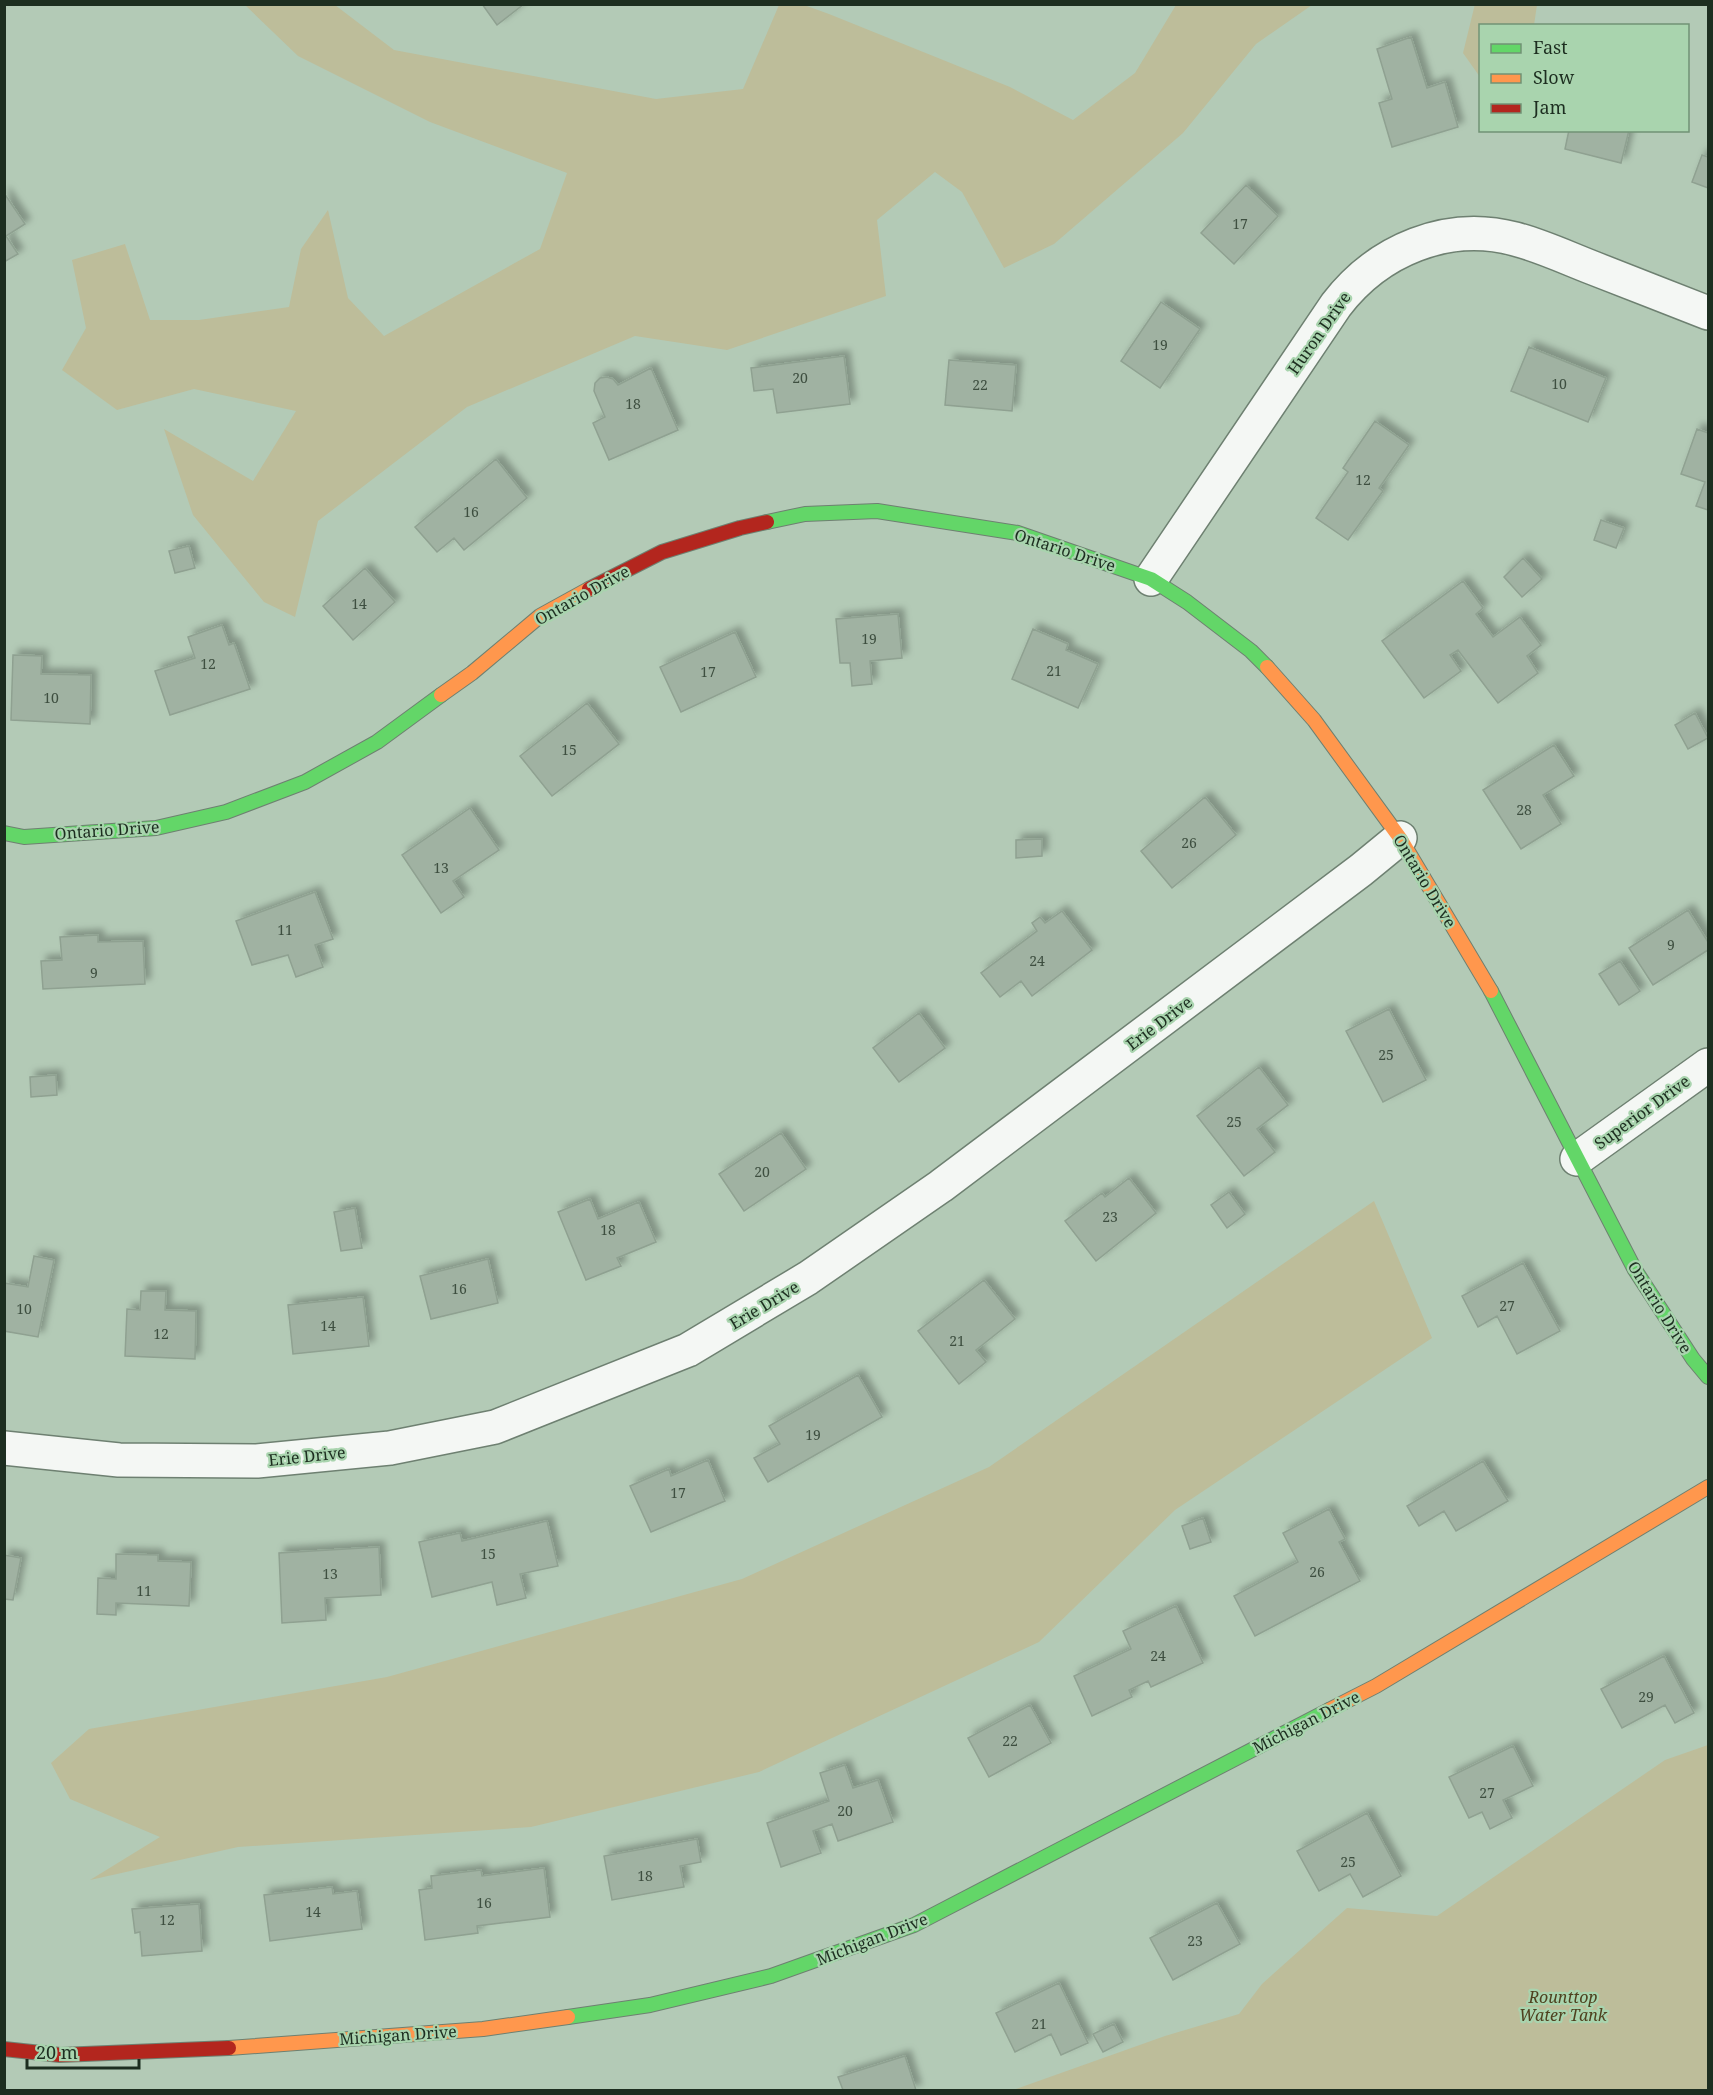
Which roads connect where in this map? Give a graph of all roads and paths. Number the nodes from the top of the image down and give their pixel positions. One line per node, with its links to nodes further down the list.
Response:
1 (1708, 312): 2 (street, Huron Drive)
2 (1151, 579): 3 (street, Ontario Drive); 4 (street, Ontario Drive)
3 (4, 833)
4 (1400, 838): 6 (street, Ontario Drive); 8 (street, Erie Drive)
5 (1708, 1065): 6 (street, Superior Drive)
6 (1577, 1159): 7 (street, Ontario Drive)
7 (1708, 1377)
8 (4, 1448)
9 (1708, 1487): 10 (street, Michigan Drive)
10 (4, 2049)

